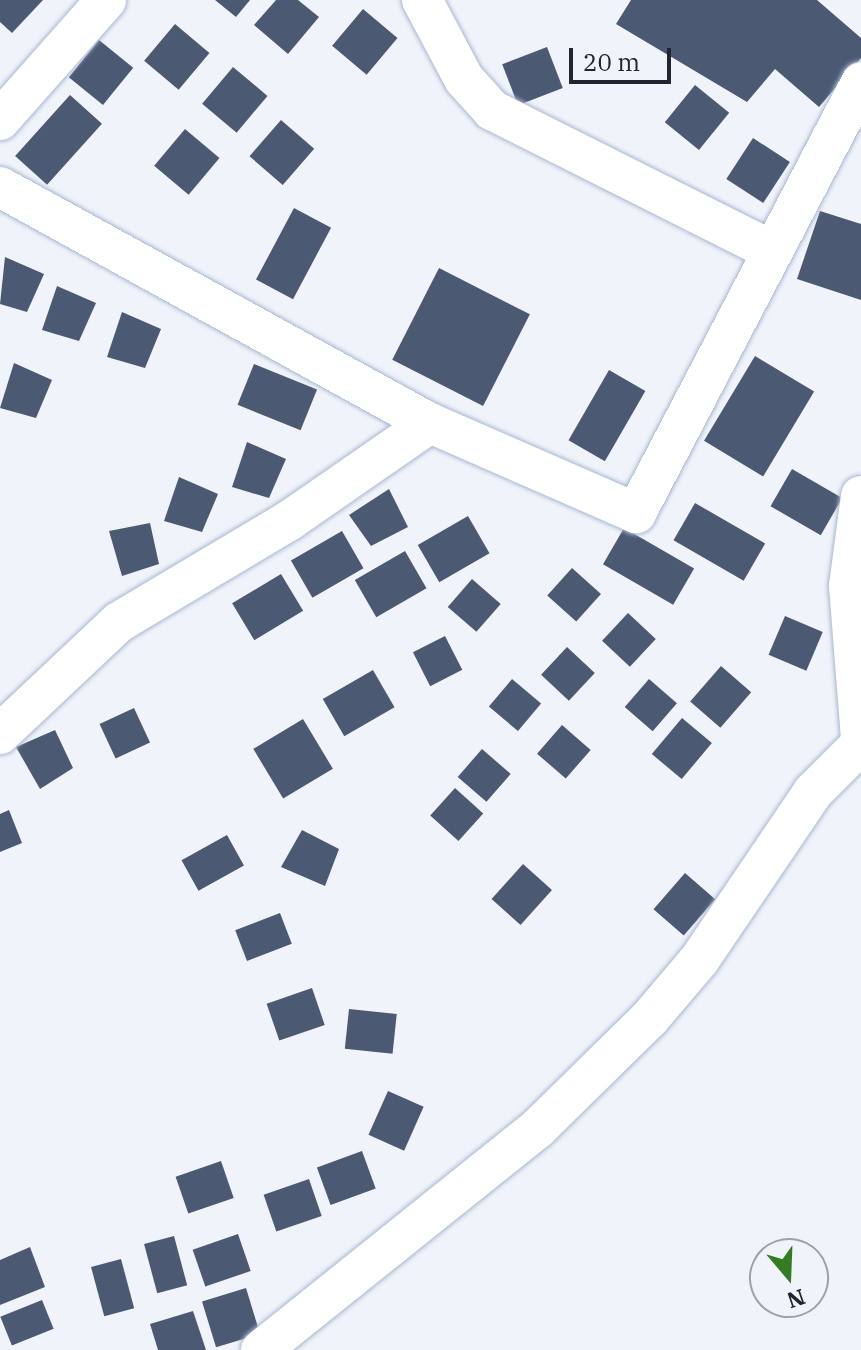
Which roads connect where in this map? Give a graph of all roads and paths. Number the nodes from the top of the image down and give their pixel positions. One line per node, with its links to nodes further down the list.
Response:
1 (106, 0): 4 (street)
2 (422, 0): 6 (street)
3 (861, 82): 6 (street)
4 (0, 120)
5 (0, 187): 7 (street)
6 (772, 251): 7 (street)
7 (430, 423): 9 (street)
8 (861, 496): 10 (street)
9 (0, 734)
10 (861, 737)
11 (861, 744): 12 (street)
12 (261, 1350)

